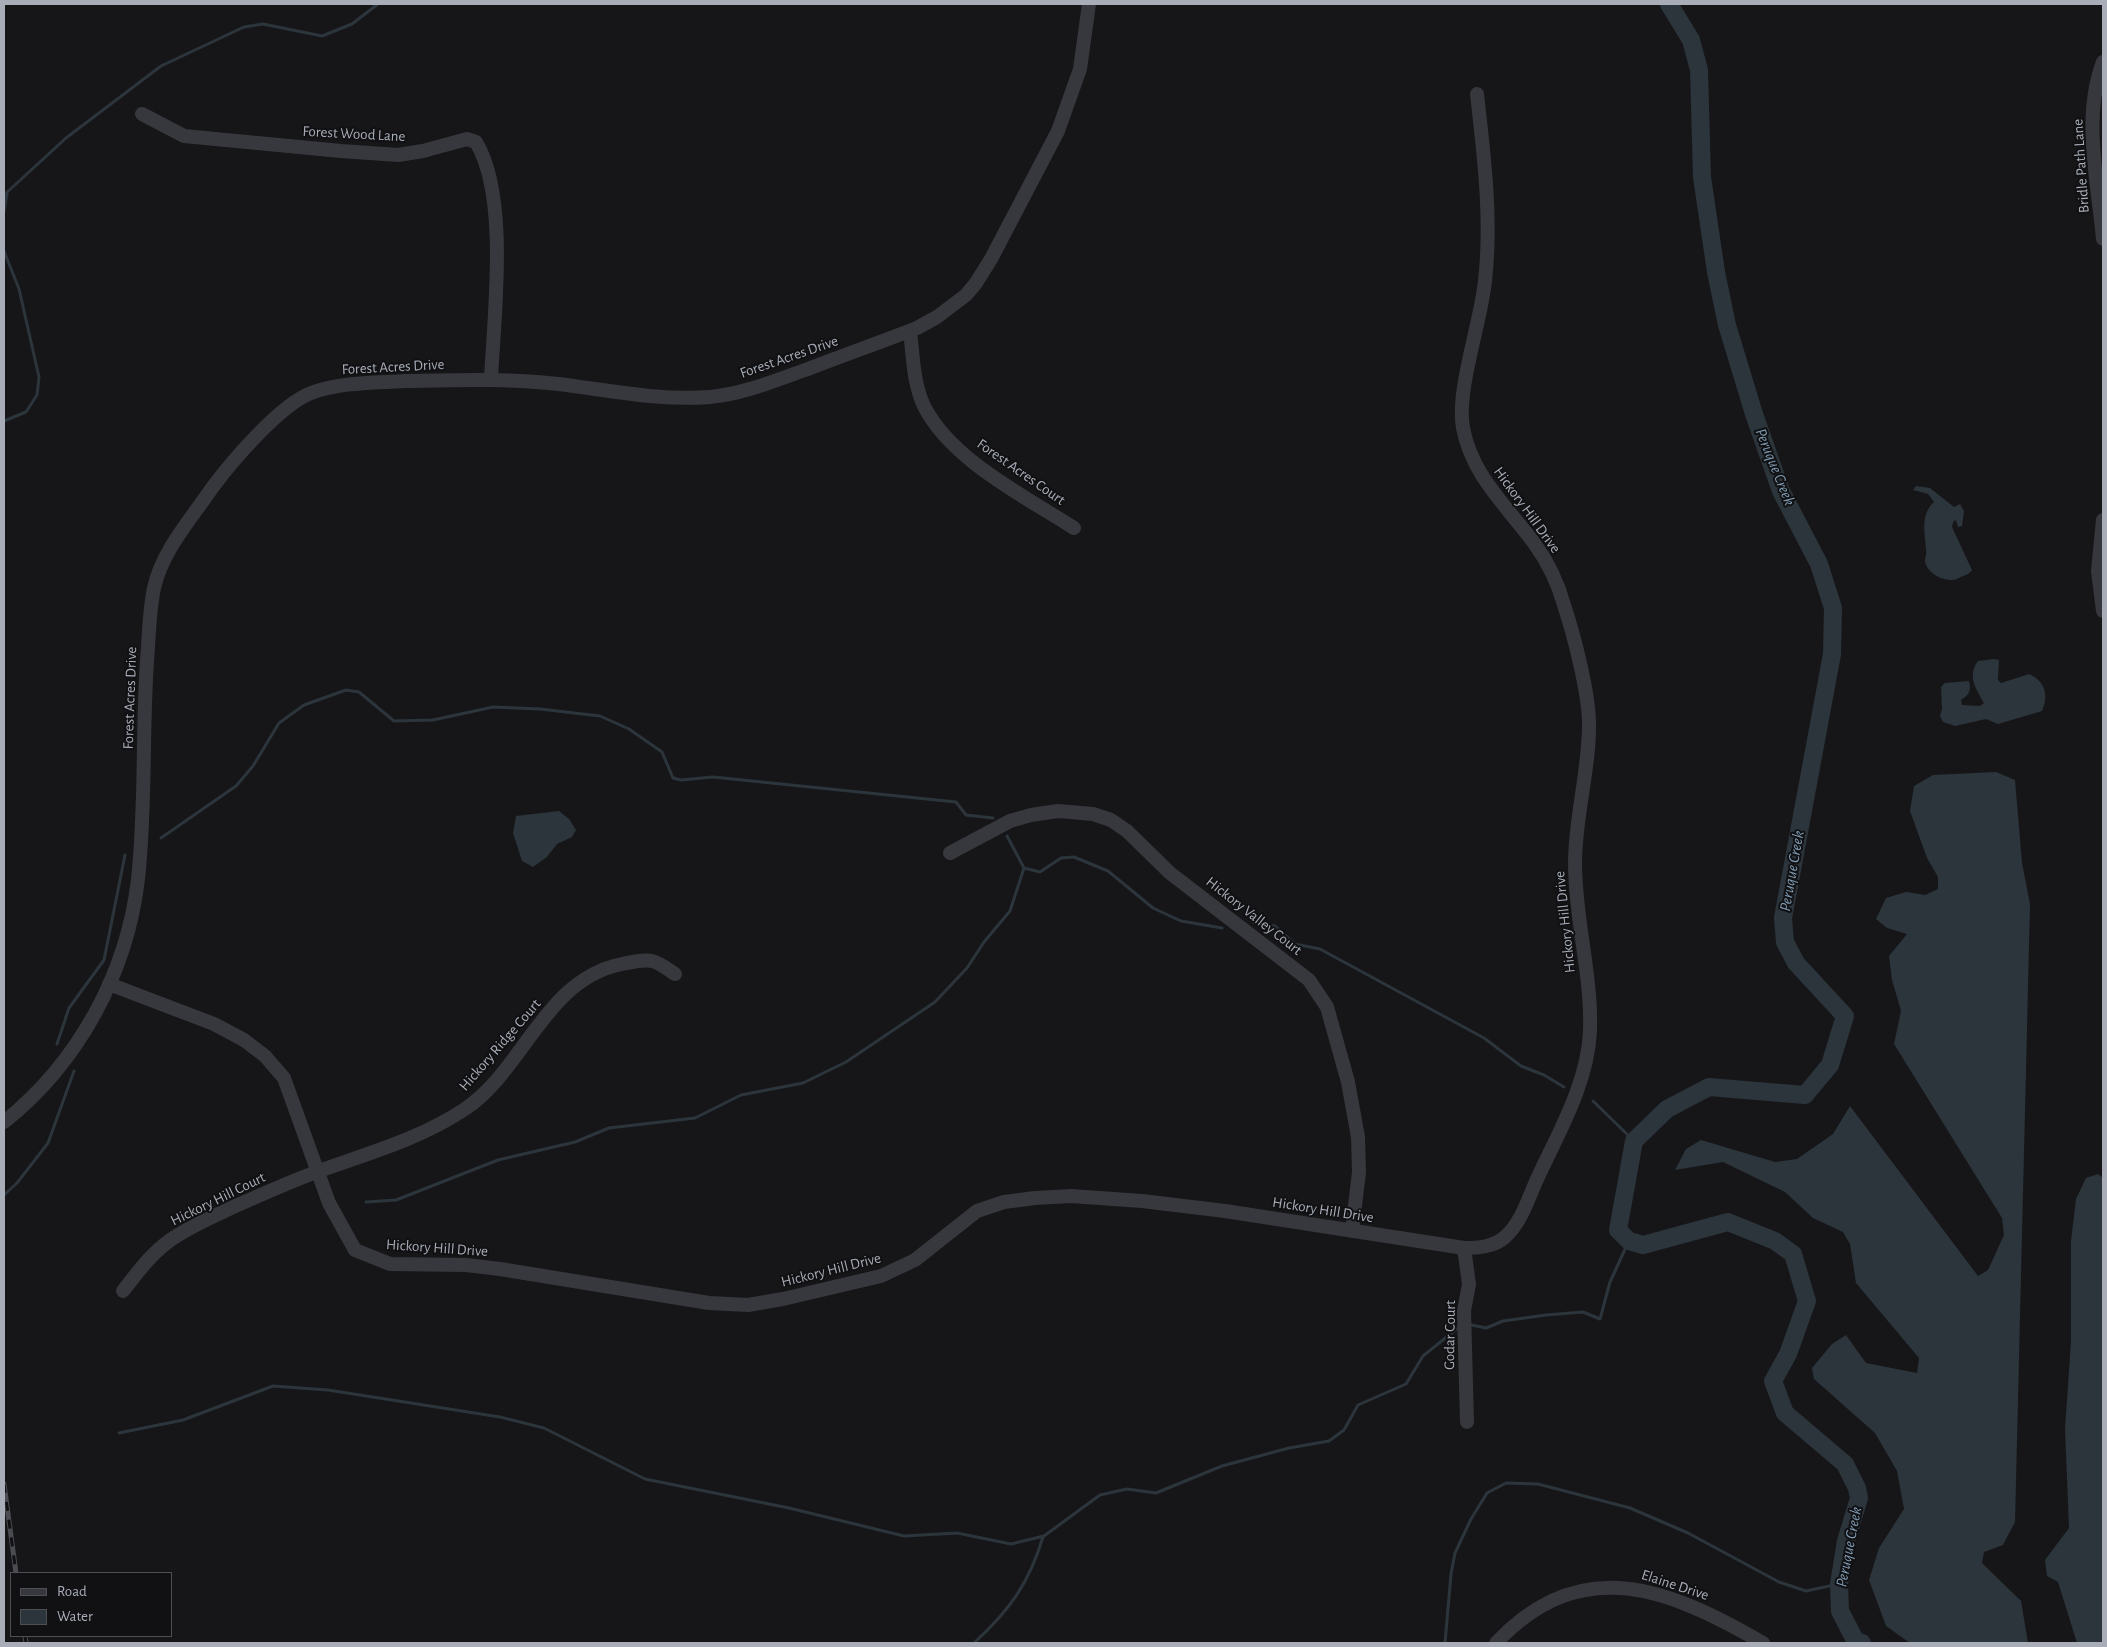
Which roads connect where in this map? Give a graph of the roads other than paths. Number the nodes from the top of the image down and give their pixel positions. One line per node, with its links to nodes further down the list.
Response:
1 (1089, 4): 6 (street, Forest Acres Drive)
2 (2103, 62): 5 (street, Bridle Path Lane)
3 (1477, 94): 17 (street, Hickory Hill Drive)
4 (142, 114): 7 (street, Forest Wood Lane)
5 (2103, 239)
6 (910, 330): 7 (street, Forest Acres Drive); 9 (street, Forest Acres Court)
7 (491, 379): 13 (street, Forest Acres Drive)
8 (2103, 520): 10 (street)
9 (1074, 528)
10 (2103, 611)
11 (950, 853): 16 (street, Hickory Valley Court)
12 (675, 974): 15 (street, Hickory Ridge Court)
13 (109, 984): 14 (street, Forest Acres Drive); 15 (street, Hickory Hill Drive)
14 (4, 1122)
15 (317, 1172): 16 (street, Hickory Hill Drive); 18 (street, Hickory Hill Court)
16 (1352, 1231): 17 (street, Hickory Hill Drive)
17 (1464, 1248): 19 (street, Godar Court)
18 (123, 1291)
19 (1468, 1422)
20 (1496, 1643): 21 (street, Elaine Drive)
21 (1763, 1643)

